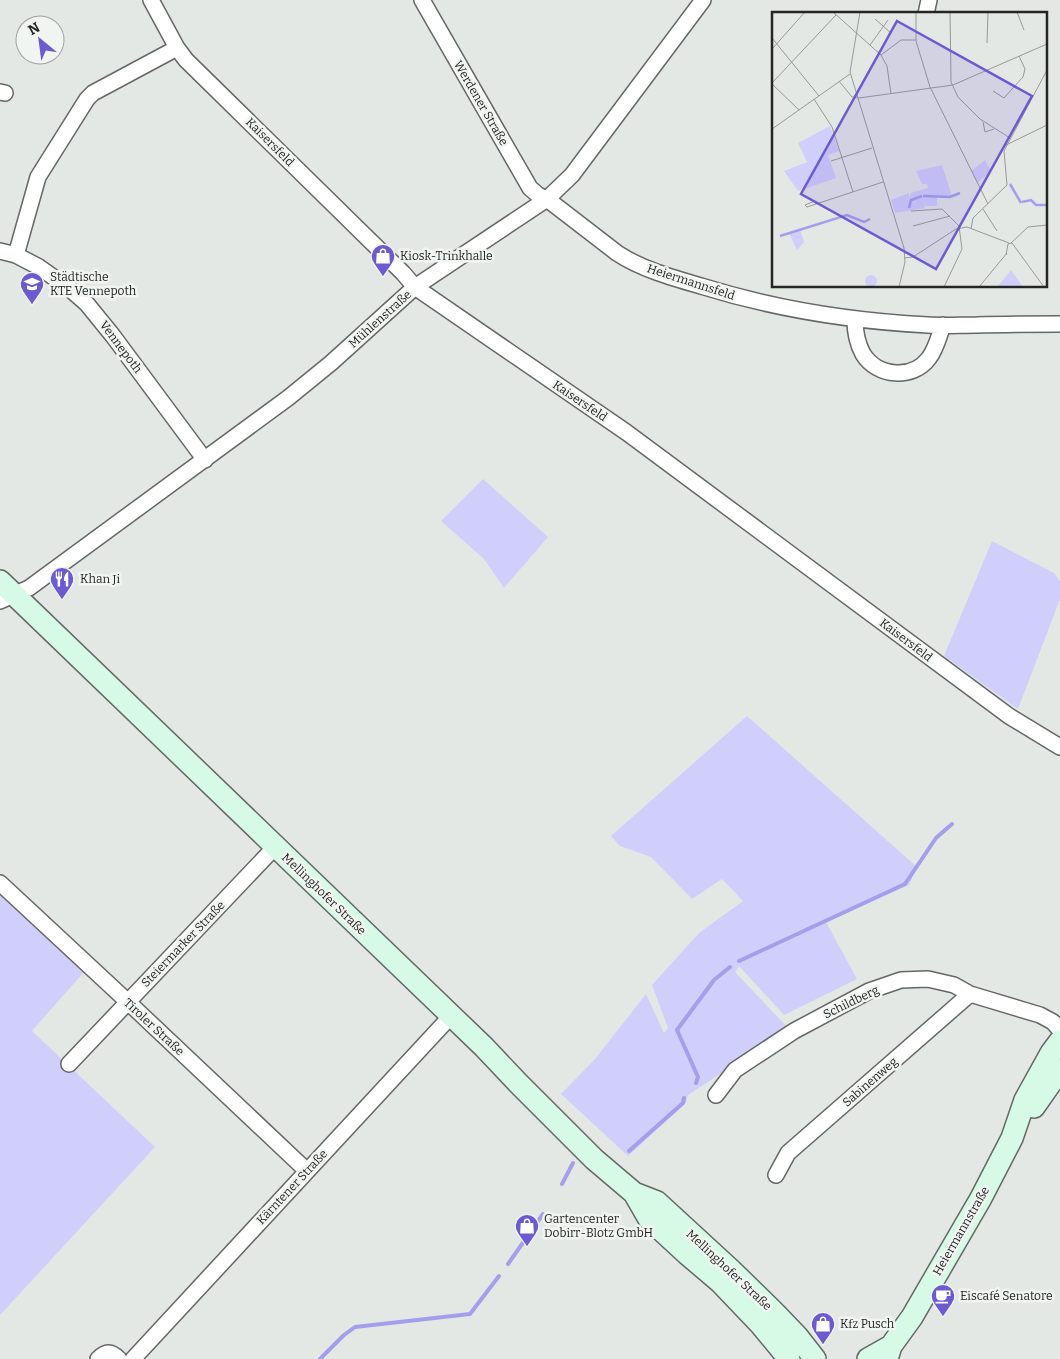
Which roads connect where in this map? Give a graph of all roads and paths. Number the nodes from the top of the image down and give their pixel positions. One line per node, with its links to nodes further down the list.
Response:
1 (151, 0): 4 (street, Kaisersfeld)
2 (422, 0): 5 (street, Werdener Straße)
3 (702, 0): 5 (street, Mühlenstraße)
4 (177, 48): 7 (street); 8 (street, Kaisersfeld)
5 (547, 199): 8 (street, Mühlenstraße); 9 (street, Heiermannsfeld)
6 (0, 251): 7 (street, Vennepoth)
7 (16, 255): 12 (street, Vennepoth)
8 (415, 287): 12 (street, Mühlenstraße); 14 (street, Kaisersfeld)
9 (855, 320): 11 (street, Heiermannsfeld); 11 (street)
10 (1060, 324): 11 (street, Heiermannsfeld)
11 (943, 325)
12 (205, 460): 13 (street, Mühlenstraße)
13 (5, 592): 15 (main road, Mellinghofer Straße)
14 (1060, 747)
15 (275, 847): 18 (street, Steiermarker Straße); 19 (main road, Mellinghofer Straße)
16 (0, 884): 18 (street, Tiroler Straße)
17 (970, 994): 20 (street, Schildberg); 24 (street, Schildberg); 27 (street, Sabinenweg)
18 (128, 1002): 22 (street, Steiermarker Straße); 26 (street, Tiroler Straße)
19 (451, 1016): 26 (street, Kärntener Straße); 28 (main road, Mellinghofer Straße)
20 (1060, 1030)
21 (1060, 1041): 25 (main road, Heiermannstraße)
22 (70, 1064)
23 (1060, 1070): 25 (main road, Heiermannstraße)
24 (716, 1095)
25 (1012, 1138): 29 (main road, Heiermannstraße)
26 (307, 1171): 32 (street, Kärntener Straße)
27 (776, 1175)
28 (634, 1193): 33 (main road, Mellinghofer Straße); 34 (main road, Mellinghofer Straße)
29 (889, 1353): 35 (main road, Heiermannstraße)
30 (98, 1359): 31 (street)
31 (119, 1359)
32 (133, 1359)
33 (789, 1359)
34 (814, 1359)
35 (868, 1359)

